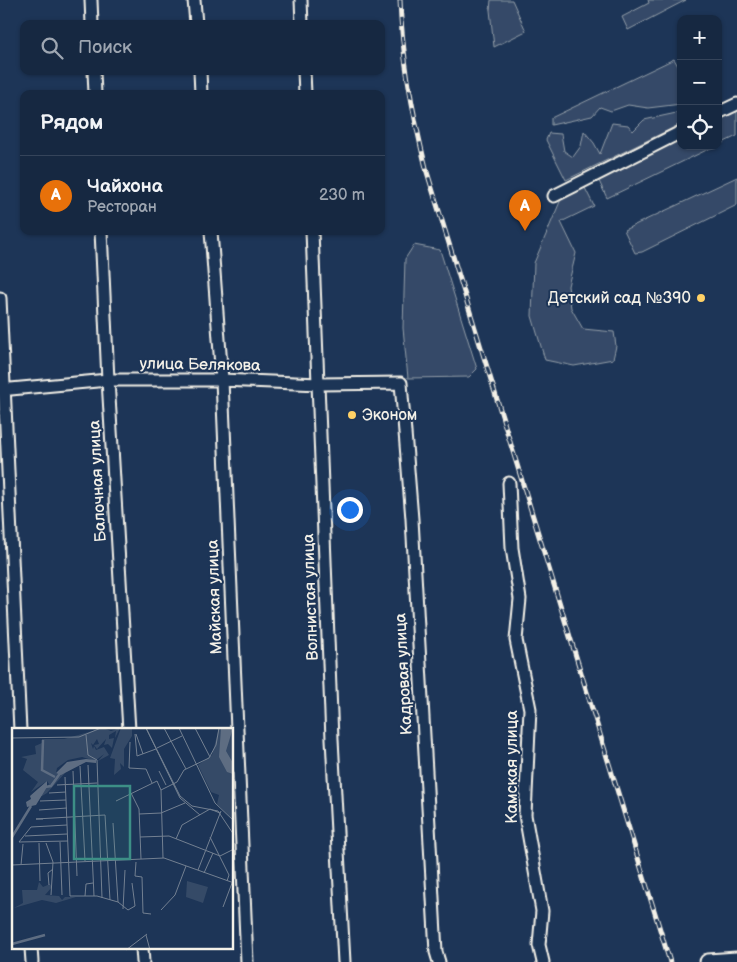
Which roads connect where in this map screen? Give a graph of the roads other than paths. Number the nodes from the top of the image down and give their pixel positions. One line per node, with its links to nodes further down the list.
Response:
1 (91, 0): 4 (street)
2 (194, 0): 5 (street)
3 (301, 0): 6 (street)
4 (92, 20)
5 (196, 20)
6 (302, 20)
7 (94, 75): 10 (street)
8 (200, 75): 11 (street)
9 (304, 75): 12 (street)
10 (95, 90)
11 (201, 90)
12 (305, 90)
13 (737, 104): 14 (street)
14 (722, 112)
15 (677, 134): 16 (street)
16 (554, 196)
17 (101, 235): 21 (street, Балочная улица)
18 (211, 235): 22 (street, Майская улица)
19 (312, 235): 24 (street, Волнистая улица)
20 (0, 298): 25 (street)
21 (108, 380): 22 (street, улица Белякова); 25 (street, улица Белякова); 28 (street, Балочная улица)
22 (222, 380): 24 (street, улица Белякова); 30 (street, Майская улица)
23 (401, 383): 24 (street, улица Белякова); 32 (street, Кадровая улица)
24 (318, 384): 31 (street, Волнистая улица)
25 (2, 390): 27 (street)
26 (510, 483): 33 (street, Камская улица)
27 (20, 728)
28 (129, 728)
29 (737, 960): 34 (street)
30 (247, 962)
31 (344, 962)
32 (439, 962)
33 (543, 962)
34 (708, 962)

